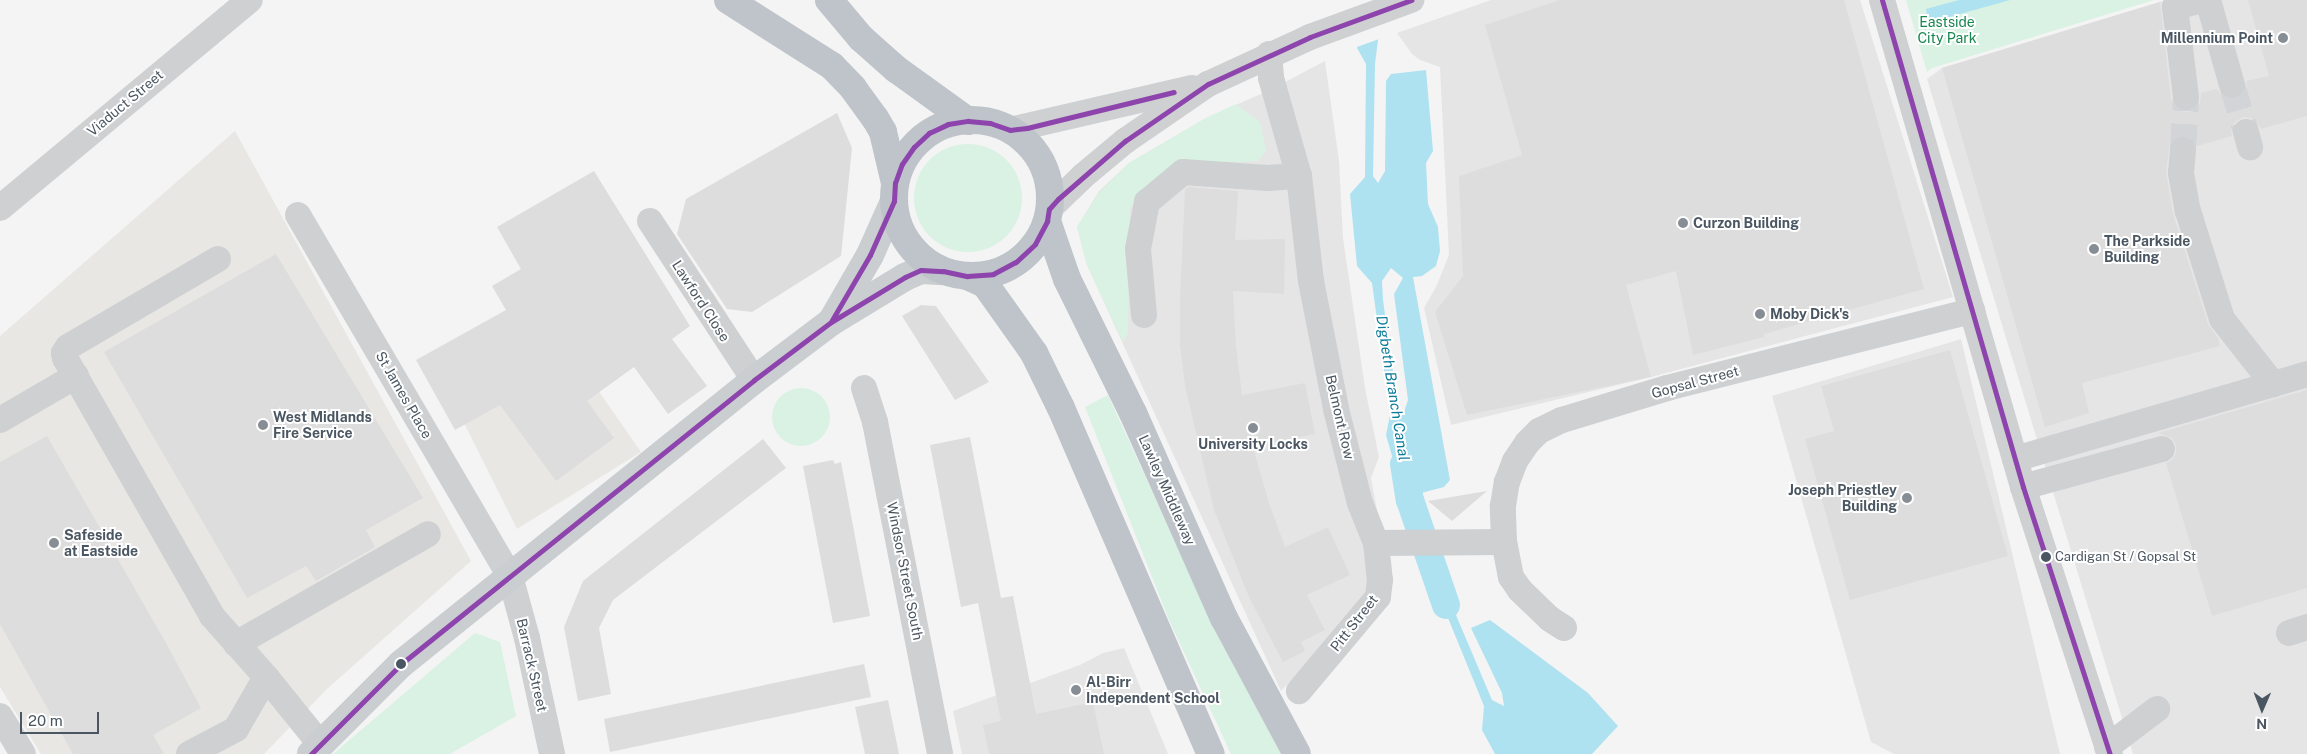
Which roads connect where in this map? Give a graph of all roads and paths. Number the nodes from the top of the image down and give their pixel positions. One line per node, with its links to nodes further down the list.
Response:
1 (250, 0): 17 (street, Viaduct Street)
2 (728, 0): 16 (highway)
3 (829, 0): 12 (highway)
4 (1882, 0): 23 (street)
5 (2203, 0): 11 (street)
6 (2208, 0): 10 (street)
7 (1404, 2): 8 (street)
8 (1270, 54): 9 (street); 15 (street, Belmont Row)
9 (1208, 84): 13 (street); 19 (street)
10 (2232, 85)
11 (2186, 96)
12 (968, 120): 13 (highway); 16 (highway)
13 (1010, 130): 19 (highway)
14 (2184, 150): 29 (street)
15 (1299, 176): 24 (street); 37 (street, Belmont Row)
16 (895, 192): 22 (highway); 25 (main road)
17 (0, 208)
18 (298, 214): 38 (street, St James Place)
19 (1048, 215): 22 (highway); 52 (highway, Lawley Middleway)
20 (650, 221): 28 (street, Lawford Close)
21 (218, 259): 27 (street)
22 (955, 273): 25 (main road); 51 (highway)
23 (1972, 311): 33 (street); 36 (street, Gopsal Street)
24 (1144, 315)
25 (831, 322): 28 (main road)
26 (2307, 374): 29 (street)
27 (76, 376): 31 (street); 40 (street)
28 (754, 380): 38 (main road)
29 (2273, 384): 33 (street)
30 (864, 388): 50 (street, Windsor Street South)
31 (0, 420)
32 (2162, 448): 34 (street)
33 (2015, 460): 34 (street)
34 (2023, 488): 46 (street)
35 (428, 534): 40 (street)
36 (1504, 542): 37 (street); 39 (street)
37 (1376, 543): 42 (street, Pitt Street)
38 (510, 576): 45 (main road); 49 (street, Barrack Street)
39 (1564, 628)
40 (236, 644): 41 (street)
41 (266, 677): 45 (street); 48 (street)
42 (1299, 691)
43 (2157, 709): 46 (street)
44 (0, 716): 47 (street)
45 (316, 749)
46 (2108, 751)
47 (23, 754)
48 (190, 754)
49 (552, 754)
50 (940, 754)
51 (1211, 754)
52 (1298, 754)

